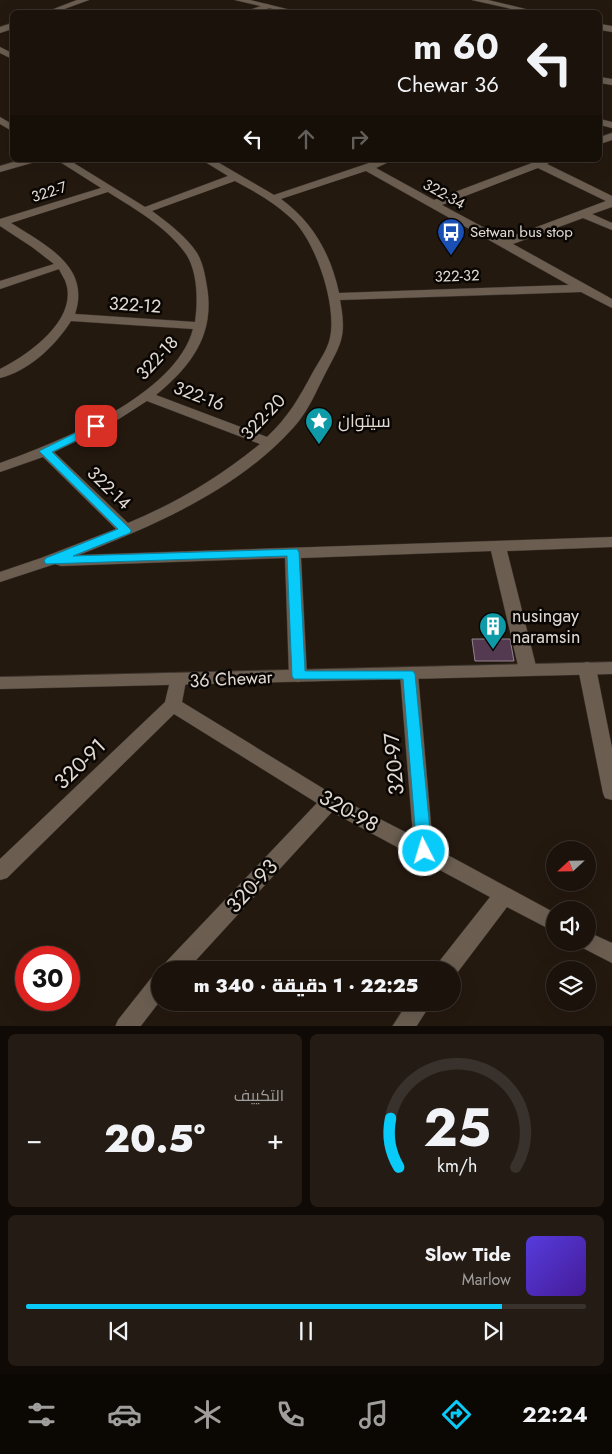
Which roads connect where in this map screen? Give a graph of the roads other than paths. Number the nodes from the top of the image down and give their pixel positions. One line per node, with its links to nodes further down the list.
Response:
1 (85, 0): 5 (street)
2 (239, 0): 4 (street)
3 (476, 0): 8 (street)
4 (267, 6): 6 (street); 7 (street)
5 (56, 10)
6 (254, 10)
7 (286, 10)
8 (524, 10)
9 (25, 162): 16 (street)
10 (65, 162): 18 (street, 322-18)
11 (217, 162): 17 (street, 322-20)
12 (382, 162): 15 (street)
13 (544, 162): 14 (street)
14 (538, 164): 20 (street); 21 (street)
15 (367, 167): 19 (street); 21 (street, 322-34)
16 (0, 170)
17 (235, 177): 19 (street, 322-20); 22 (street)
18 (108, 189): 22 (street, 322-18); 24 (street, 322-7)
19 (271, 199): 30 (street, 322-20)
20 (612, 201): 23 (street)
21 (432, 205): 26 (street, 322-34)
22 (143, 211): 33 (street, 322-18)
23 (583, 214): 25 (street); 26 (street)
24 (2, 222): 27 (street)
25 (612, 227)
26 (503, 244): 29 (street, 322-34)
27 (61, 265): 28 (street); 32 (street)
28 (0, 285)
29 (582, 288): 30 (street, 322-32); 31 (street, 322-34)
30 (333, 297): 36 (street, 322-20)
31 (612, 304)
32 (67, 318): 33 (street, 322-12); 34 (street)
33 (200, 326): 35 (street, 322-18)
34 (0, 374)
35 (145, 396): 36 (street, 322-16); 37 (street, 322-18)
36 (268, 442): 39 (street, 322-20)
37 (45, 451): 38 (street, 322-18); 39 (street, 322-14)
38 (0, 468)
39 (126, 530): 43 (street, 322-20)
40 (612, 542): 41 (street)
41 (498, 546): 42 (street); 47 (street)
42 (293, 552): 43 (street); 49 (street)
43 (50, 561): 44 (street, 322-20)
44 (0, 577)
45 (587, 668): 46 (street, 36 Chewar); 47 (street, 36 Chewar); 53 (street)
46 (612, 668)
47 (528, 670): 48 (street, 36 Chewar)
48 (409, 674): 49 (street, 36 Chewar); 55 (street, 320-97)
49 (298, 676): 50 (street, 36 Chewar)
50 (176, 681): 51 (street, 36 Chewar); 52 (street)
51 (0, 683)
52 (173, 705): 54 (street, 320-98); 56 (street, 320-91)
53 (612, 793)
54 (330, 802): 55 (street, 320-98); 61 (street, 320-93)
55 (424, 851): 57 (street, 320-98)
56 (0, 872)
57 (503, 896): 58 (street, 320-98); 62 (street)
58 (546, 918)
59 (596, 945): 60 (street)
60 (612, 954)
61 (181, 961)
62 (453, 961)
63 (151, 995): 65 (street)
64 (414, 1011): 66 (street)
65 (126, 1026)
66 (403, 1026)

